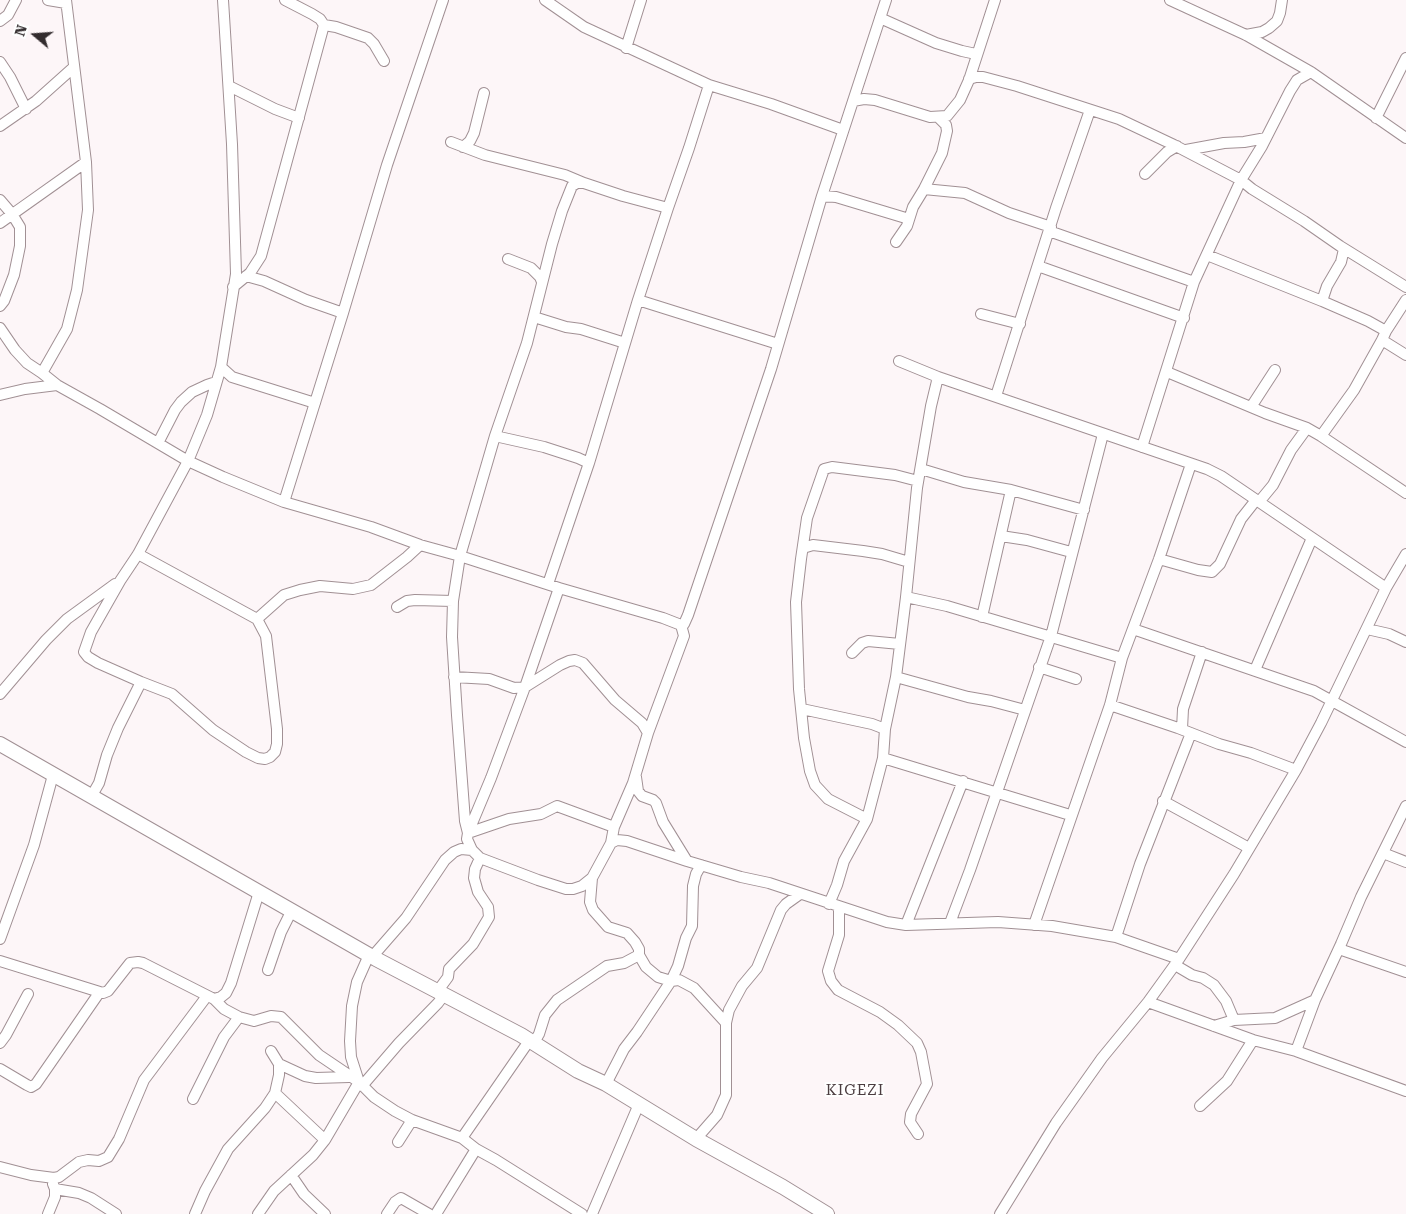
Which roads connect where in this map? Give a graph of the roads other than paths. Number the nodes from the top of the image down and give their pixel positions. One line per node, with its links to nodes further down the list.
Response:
1 (16, 0): 14 (street)
2 (48, 0): 12 (street)
3 (223, 0): 29 (street)
4 (285, 0): 15 (street)
5 (444, 0): 70 (street)
6 (545, 0): 18 (street)
7 (641, 0): 18 (street)
8 (886, 0): 13 (street)
9 (995, 0): 20 (street)
10 (1170, 0): 17 (street)
11 (1282, 0): 16 (street)
12 (66, 1): 24 (street)
13 (880, 18): 20 (street); 31 (street)
14 (0, 21)
15 (324, 25): 22 (street); 35 (street)
16 (1269, 28): 17 (street); 19 (street)
17 (1246, 35): 19 (street)
18 (626, 48): 28 (street)
19 (1275, 52): 25 (street)
20 (975, 57): 26 (street); 27 (street)
21 (1406, 58): 36 (street)
22 (384, 61)
23 (0, 62): 32 (street)
24 (74, 67): 32 (street); 44 (street)
25 (1311, 72): 36 (street); 39 (street)
26 (983, 77): 27 (street); 33 (street)
27 (969, 79): 34 (street)
28 (709, 85): 38 (street); 51 (street)
29 (228, 86): 35 (street); 65 (street)
30 (484, 93): 42 (street)
31 (853, 101): 34 (street); 38 (street)
32 (26, 109): 37 (street)
33 (1090, 110): 43 (street); 55 (street)
34 (938, 117): 48 (street)
35 (299, 118): 61 (street)
36 (1376, 118): 40 (street)
37 (0, 126)
38 (843, 130): 49 (street)
39 (1266, 138): 43 (street); 46 (street)
40 (1406, 138)
41 (451, 142): 42 (street)
42 (463, 146): 47 (street)
43 (1181, 148): 45 (street); 46 (street)
44 (86, 162): 52 (street); 84 (street)
45 (1145, 174)
46 (1242, 180): 57 (street); 58 (street)
47 (584, 183): 51 (street); 62 (street)
48 (924, 189): 53 (street); 55 (street)
49 (822, 196): 53 (street); 78 (street)
50 (0, 200): 52 (street)
51 (668, 208): 66 (street)
52 (12, 214): 54 (street); 69 (street)
53 (909, 219): 56 (street)
54 (0, 223)
55 (1050, 229): 60 (street); 63 (street)
56 (896, 242)
57 (1344, 249): 64 (street); 68 (street)
58 (1207, 255): 63 (street); 68 (street)
59 (508, 259): 62 (street)
60 (1038, 266): 73 (street); 74 (street)
61 (246, 276): 65 (street); 70 (street)
62 (542, 282): 72 (street)
63 (1194, 282): 73 (street)
64 (1406, 287)
65 (233, 288): 81 (street)
66 (638, 300): 77 (street); 78 (street)
67 (1406, 300): 76 (street)
68 (1322, 301): 76 (street)
69 (0, 306)
70 (343, 313): 90 (street)
71 (981, 314): 74 (street)
72 (534, 317): 77 (street); 94 (street)
73 (1184, 318): 83 (street)
74 (1020, 324): 89 (street)
75 (0, 328): 84 (street)
76 (1384, 335): 79 (street); 95 (street)
77 (625, 343): 99 (street)
78 (778, 344): 127 (street)
79 (1406, 355)
80 (899, 361): 85 (street)
81 (221, 367): 86 (street); 90 (street)
82 (1275, 370): 91 (street)
83 (1167, 372): 91 (street); 97 (street)
84 (42, 373): 87 (street)
85 (938, 377): 89 (street); 101 (street)
86 (216, 382): 96 (street); 98 (street)
87 (56, 386): 88 (street); 96 (street)
88 (0, 395)
89 (996, 396): 93 (street)
90 (315, 403): 106 (street)
91 (1251, 407): 92 (street)
92 (1307, 428): 95 (street); 105 (street)
93 (1103, 434): 97 (street); 107 (street)
94 (495, 436): 99 (street); 115 (street)
95 (1321, 436): 104 (street)
96 (158, 443): 98 (street)
97 (1142, 447): 100 (street)
98 (188, 461): 106 (street); 113 (street)
99 (588, 463): 119 (street)
100 (1191, 464): 105 (street); 116 (street)
101 (921, 469): 102 (street); 103 (street)
102 (918, 481): 111 (street); 117 (street)
103 (1011, 490): 107 (street); 108 (street)
104 (1406, 493)
105 (1257, 501): 109 (street); 116 (street)
106 (284, 502): 110 (street)
107 (1084, 510): 112 (street)
108 (1001, 536): 112 (street); 125 (street)
109 (1312, 538): 121 (street); 137 (street)
110 (420, 546): 115 (street); 126 (street)
111 (803, 548): 117 (street); 146 (street)
112 (1071, 552): 130 (street)
113 (138, 554): 118 (street); 126 (street)
114 (1406, 554): 121 (street)
115 (460, 556): 119 (street); 123 (street)
116 (1159, 560): 128 (street)
117 (909, 562): 122 (street)
118 (120, 581): 141 (street); 143 (street)
119 (548, 584): 120 (street)
120 (560, 588): 127 (street); 142 (street)
121 (1386, 588): 129 (street)
122 (906, 597): 125 (street); 132 (street)
123 (453, 601): 124 (street); 138 (street)
124 (397, 607)
125 (982, 617): 130 (street)
126 (257, 618): 141 (street)
127 (681, 625): 150 (street)
128 (1133, 629): 133 (street); 135 (street)
129 (1367, 629): 131 (street); 144 (street)
130 (1051, 636): 135 (street); 136 (street)
131 (1406, 642)
132 (900, 644): 134 (street); 139 (street)
133 (1202, 652): 137 (street); 149 (street)
134 (852, 653)
135 (1122, 658): 145 (street)
136 (1039, 667): 140 (street); 147 (street)
137 (1255, 670): 144 (street)
138 (454, 676): 142 (street); 165 (street)
139 (896, 677): 147 (street); 148 (street)
140 (1076, 679)
141 (141, 682): 159 (street)
142 (525, 687): 150 (street); 165 (street)
143 (0, 694)
144 (1333, 701): 151 (street); 154 (street)
145 (1110, 705): 149 (street); 162 (street)
146 (802, 709): 148 (street); 163 (street)
147 (1024, 710): 158 (street)
148 (885, 730): 153 (street)
149 (1187, 731): 154 (street); 160 (street)
150 (648, 733): 155 (street)
151 (1406, 742)
152 (0, 744): 156 (main road)
153 (883, 758): 157 (street); 163 (street)
154 (1296, 770): 167 (street)
155 (636, 772): 164 (street); 171 (street)
156 (53, 775): 159 (main road); 180 (street)
157 (963, 781): 158 (street); 183 (street)
158 (996, 792): 162 (street); 182 (street)
159 (91, 797): 175 (main road)
160 (1164, 801): 167 (street); 185 (street)
161 (1406, 806): 169 (street)
162 (1070, 815): 184 (street)
163 (866, 819): 177 (street)
164 (614, 827): 165 (street); 166 (street)
165 (468, 834): 168 (street)
166 (611, 843): 171 (street); 174 (street)
167 (1249, 848): 191 (street)
168 (472, 850): 170 (street); 189 (street)
169 (1383, 853): 172 (street); 187 (street)
170 (480, 858): 174 (street); 196 (street)
171 (687, 861): 173 (street)
172 (1406, 862)
173 (701, 865): 176 (street); 194 (street)
174 (592, 878): 188 (street)
175 (259, 892): 181 (main road); 198 (street)
176 (800, 894): 177 (street); 203 (street)
177 (829, 904): 179 (street)
178 (0, 905): 180 (street)
179 (839, 907): 183 (street); 220 (street)
180 (10, 910): 186 (street)
181 (292, 910): 189 (main road); 192 (street)
182 (950, 924): 183 (street); 184 (street)
183 (906, 925)
184 (1034, 925): 185 (street)
185 (1116, 937): 191 (street)
186 (0, 939)
187 (1339, 949): 193 (street); 199 (street)
188 (639, 955): 194 (street); 207 (street)
189 (370, 956): 196 (main road); 212 (street)
190 (0, 960): 195 (street)
191 (1177, 962): 200 (street); 202 (street)
192 (268, 970)
193 (1406, 972)
194 (672, 981): 203 (street); 213 (street)
195 (98, 993): 198 (street); 211 (street)
196 (440, 993): 207 (main road); 212 (street)
197 (28, 994): 206 (street)
198 (211, 997): 201 (street); 228 (street)
199 (1315, 1000): 202 (street); 208 (street)
200 (1148, 1002): 204 (street); 241 (street)
201 (239, 1017): 212 (street); 216 (street)
202 (1234, 1020): 204 (street)
203 (726, 1023): 222 (street)
204 (1213, 1026): 205 (street)
205 (1253, 1040): 208 (street); 218 (street)
206 (0, 1043)
207 (531, 1043): 213 (main road); 221 (street)
208 (1296, 1050): 214 (street)
209 (271, 1051): 210 (street)
210 (278, 1064): 212 (street); 215 (street)
211 (0, 1069)
212 (357, 1082): 219 (street); 223 (street)
213 (606, 1084): 217 (main road)
214 (1406, 1091)
215 (275, 1092): 223 (street); 232 (street)
216 (193, 1099)
217 (639, 1104): 222 (main road); 239 (street)
218 (1200, 1106)
219 (412, 1120): 221 (street); 224 (street)
220 (918, 1134)
221 (462, 1138): 225 (street)
222 (696, 1139): 240 (main road)
223 (325, 1140): 227 (street)
224 (398, 1142)
225 (476, 1150): 237 (street); 238 (street)
226 (0, 1166): 228 (street)
227 (291, 1175): 233 (street); 234 (street)
228 (46, 1177): 229 (street)
229 (56, 1189): 230 (street); 231 (street)
230 (48, 1214)
231 (116, 1214)
232 (194, 1214)
233 (258, 1214)
234 (325, 1214)
235 (387, 1214): 236 (street)
236 (429, 1214)
237 (436, 1214)
238 (582, 1214)
239 (592, 1214)
240 (827, 1214)
241 (1000, 1214)

